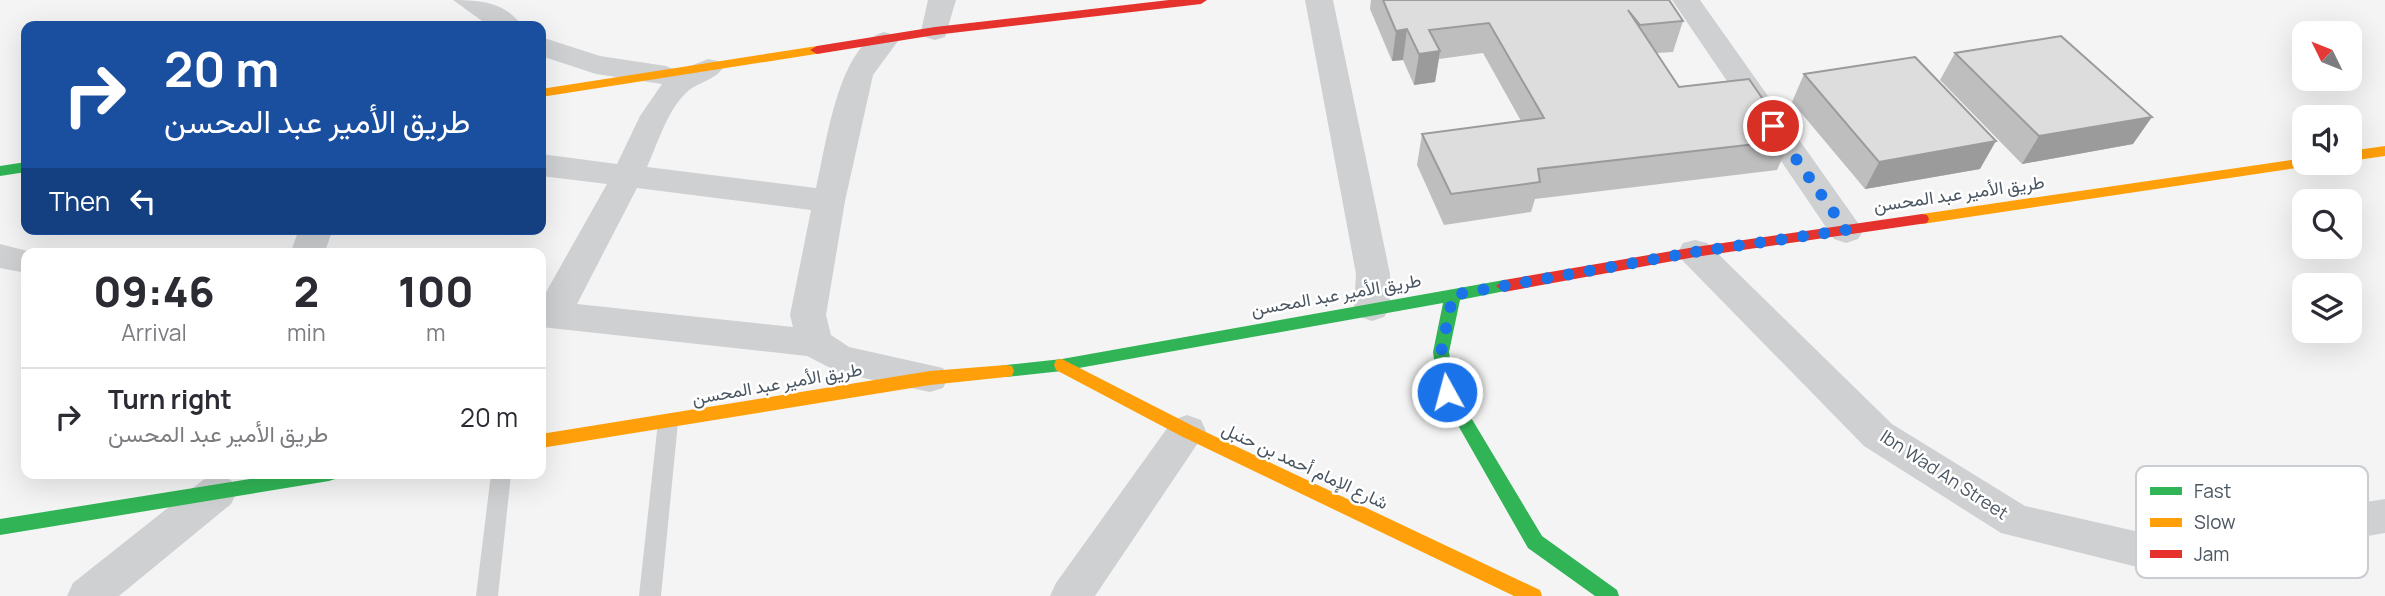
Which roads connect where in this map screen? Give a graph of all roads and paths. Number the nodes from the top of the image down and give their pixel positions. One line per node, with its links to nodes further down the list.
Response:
1 (942, 0): 6 (street)
2 (1201, 0): 5 (main road)
3 (1319, 0): 23 (street)
4 (1686, 0): 18 (street)
5 (1109, 7): 6 (main road)
6 (935, 31): 7 (main road)
7 (884, 41): 9 (main road); 17 (street)
8 (546, 48): 10 (street)
9 (709, 68): 10 (main road); 16 (street)
10 (666, 75): 11 (main road)
11 (546, 92)
12 (2385, 151): 13 (main road)
13 (2362, 154)
14 (2292, 165): 18 (main road, طريق الأمير عبد المحسن)
15 (546, 166): 16 (street)
16 (628, 175): 17 (street); 24 (street)
17 (829, 201): 25 (street)
18 (1846, 230): 19 (main road, طريق الأمير عبد المحسن)
19 (1695, 252): 22 (main road, طريق الأمير عبد المحسن); 35 (street, Ibn Wad An Street)
20 (0, 256): 21 (street)
21 (21, 260)
22 (1453, 295): 23 (main road, طريق الأمير عبد المحسن); 41 (main road)
23 (1372, 308): 26 (main road, طريق الأمير عبد المحسن)
24 (547, 315): 25 (street)
25 (815, 343): 27 (street)
26 (1062, 365): 27 (main road, طريق الأمير عبد المحسن); 29 (main road, شارع الإمام أحمد بن حنبل)
27 (930, 378): 28 (main road, طريق الأمير عبد المحسن)
28 (668, 422): 30 (main road, طريق الأمير عبد المحسن); 38 (lane)
29 (1187, 431): 39 (street); 40 (main road, شارع الإمام أحمد بن حنبل)
30 (546, 440)
31 (298, 479): 33 (main road)
32 (500, 479): 37 (lane)
33 (217, 492): 34 (main road); 36 (street)
34 (0, 527)
35 (2136, 549)
36 (88, 596)
37 (486, 596)
38 (650, 596)
39 (1071, 596)
40 (1534, 596)
41 (1610, 596)

